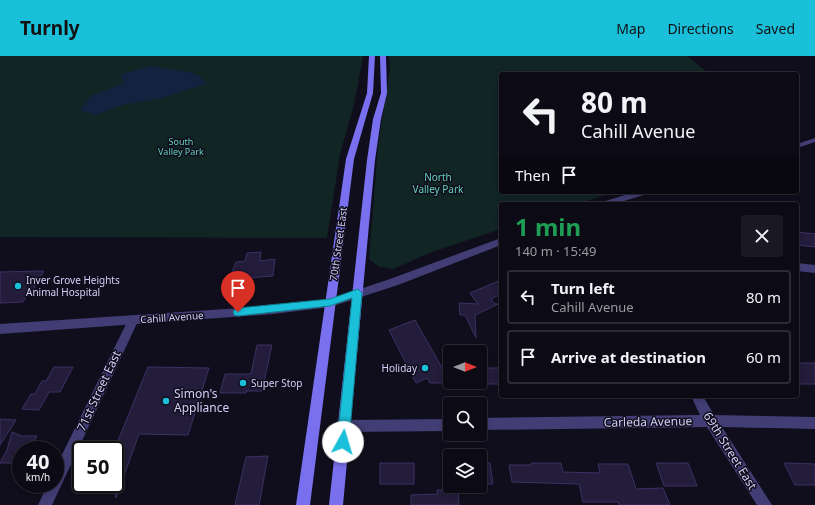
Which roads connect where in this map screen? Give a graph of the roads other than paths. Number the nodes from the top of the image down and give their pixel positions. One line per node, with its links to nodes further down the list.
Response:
1 (372, 56): 11 (main road, 70th Street East)
2 (383, 56): 10 (main road)
3 (815, 140): 4 (street)
4 (799, 145)
5 (638, 194): 6 (street)
6 (612, 202)
7 (499, 242): 10 (street, Cahill Avenue)
8 (799, 267): 9 (street)
9 (815, 269)
10 (358, 293): 11 (street, Cahill Avenue); 19 (main road)
11 (330, 303): 12 (street, Cahill Avenue); 23 (main road, 70th Street East)
12 (133, 320): 13 (street, Cahill Avenue); 20 (street, 71st Street East)
13 (0, 329)
14 (698, 398): 15 (street, 69th Street East)
15 (710, 421): 16 (street, Carleda Avenue); 17 (street, Carleda Avenue); 25 (street, 69th Street East)
16 (815, 423)
17 (487, 424)
18 (443, 425): 19 (street)
19 (344, 426): 24 (main road)
20 (64, 465)
21 (51, 493): 22 (street, 71st Street East)
22 (45, 505)
23 (303, 505)
24 (336, 505)
25 (765, 505)

